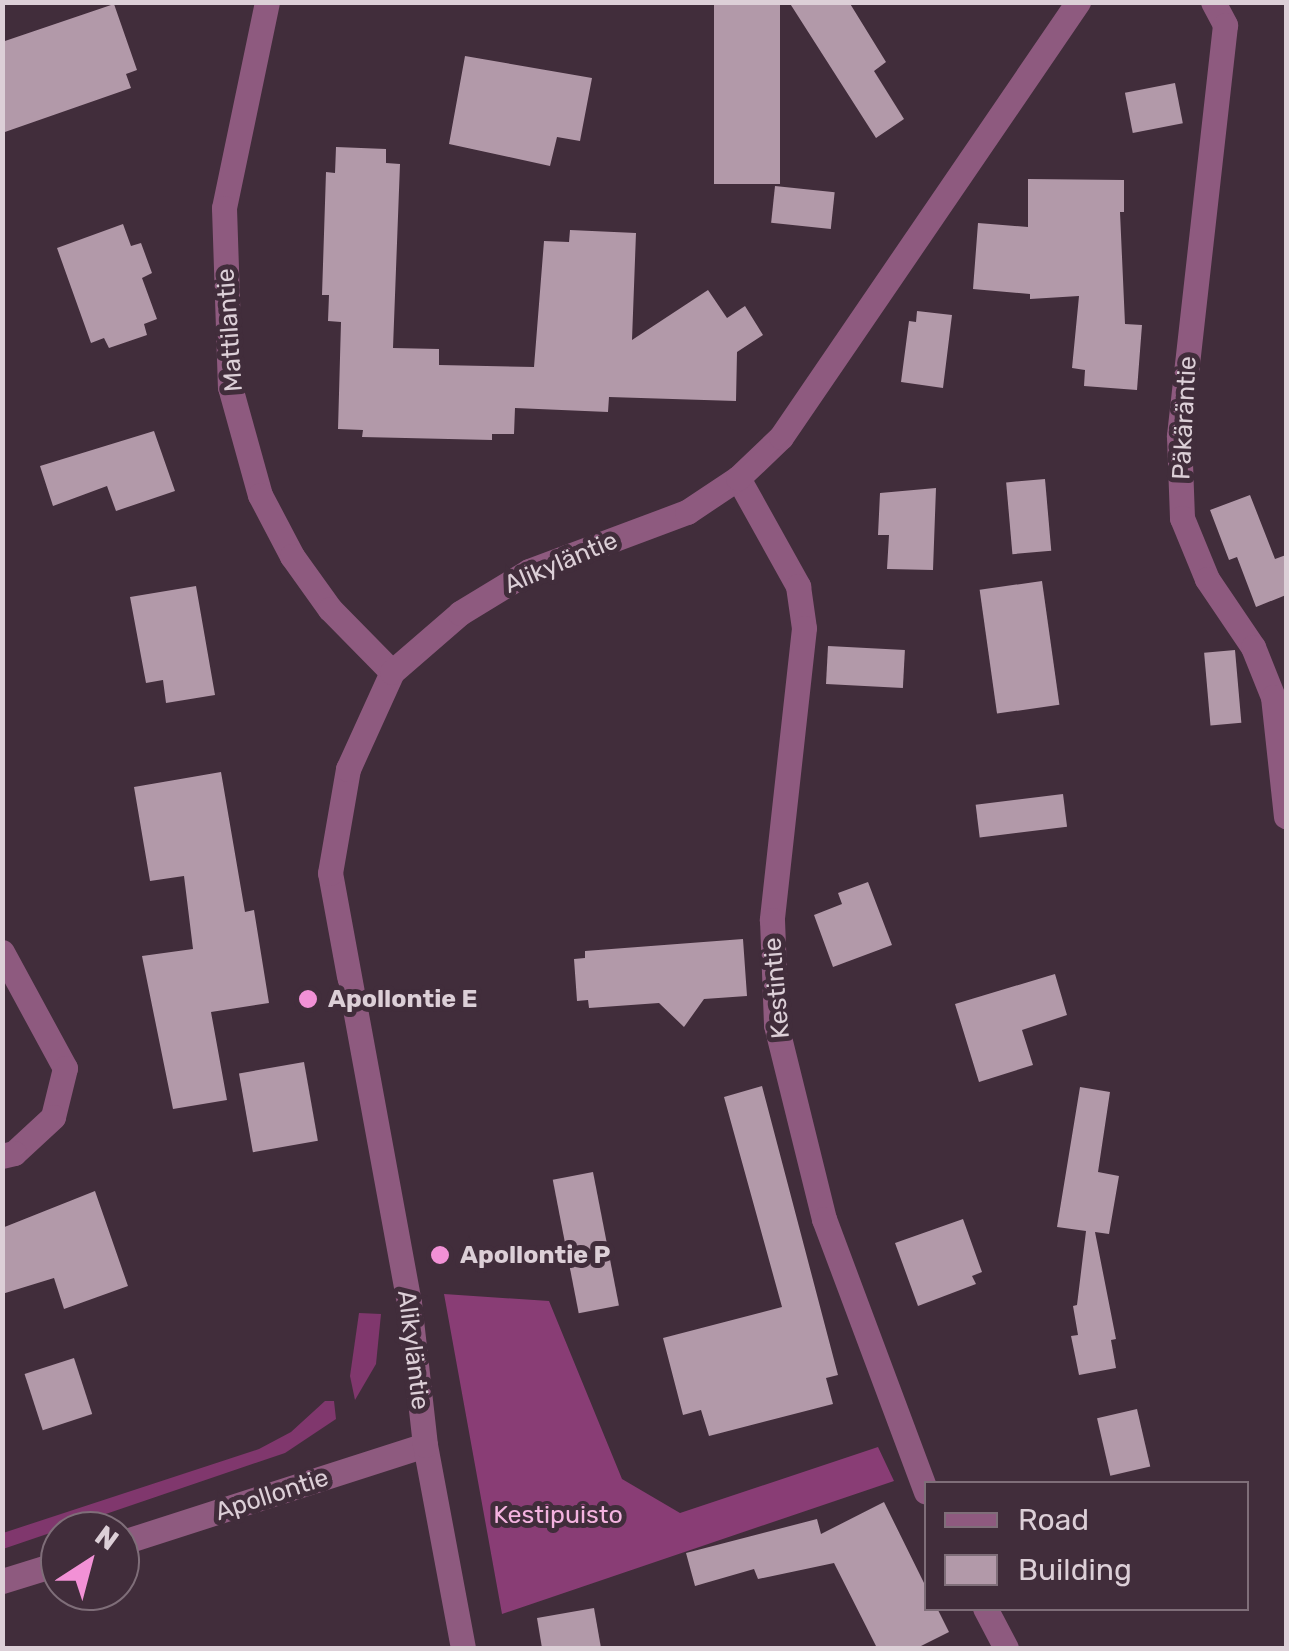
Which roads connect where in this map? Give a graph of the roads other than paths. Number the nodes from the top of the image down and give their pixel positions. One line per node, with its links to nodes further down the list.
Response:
1 (266, 2): 5 (street, Mattilantie)
2 (1078, 2): 4 (street, Alikyläntie)
3 (1213, 2): 6 (street, Päkäräntie)
4 (738, 478): 5 (street, Alikyläntie); 10 (street, Kestintie)
5 (392, 672): 9 (street, Alikyläntie)
6 (1286, 816)
7 (2, 952): 8 (street)
8 (2, 1156)
9 (424, 1445): 11 (street, Apollontie); 15 (street, Alikyläntie)
10 (924, 1487)
11 (140, 1537)
12 (40, 1569): 13 (street)
13 (2, 1581)
14 (988, 1611): 16 (street)
15 (463, 1648)
16 (1006, 1648)

